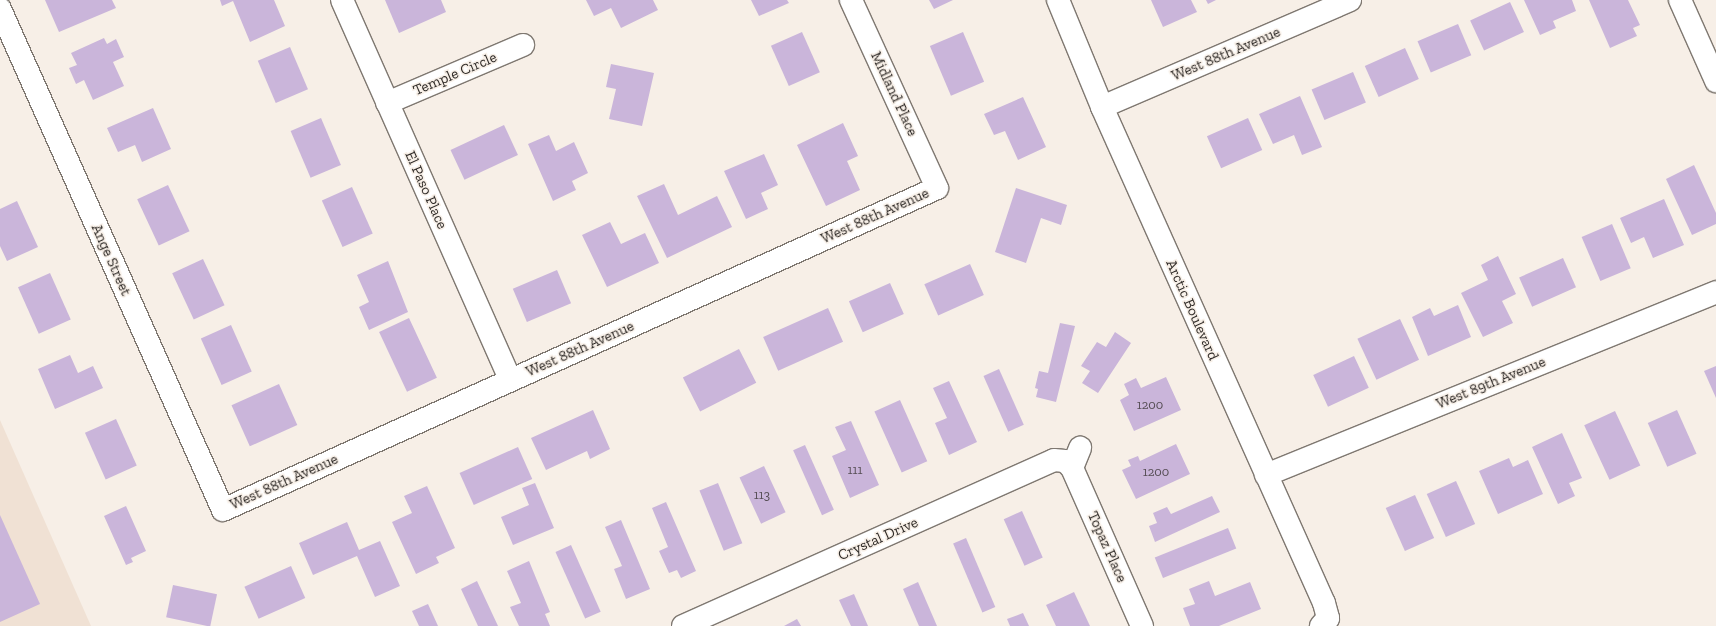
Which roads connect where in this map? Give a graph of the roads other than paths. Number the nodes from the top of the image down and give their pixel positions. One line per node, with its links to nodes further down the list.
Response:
1 (342, 0): 9 (street, El Paso Place)
2 (851, 0): 11 (street, Midland Place)
3 (1058, 0): 10 (street, Arctic Boulevard)
4 (1350, 0): 10 (street, West 88th Avenue)
5 (1680, 0): 8 (street)
6 (0, 9): 17 (street, Ange Street)
7 (523, 45): 9 (street, Temple Circle)
8 (1716, 80)
9 (387, 103): 13 (street, El Paso Place)
10 (1102, 107): 16 (street, Arctic Boulevard)
11 (937, 188): 13 (street, West 88th Avenue)
12 (1716, 292): 16 (street, West 89th Avenue)
13 (510, 380): 17 (street, West 88th Avenue)
14 (1080, 448): 15 (street)
15 (1072, 468): 19 (street, Crystal Drive); 20 (street, Topaz Place)
16 (1266, 475): 18 (street, Arctic Boulevard)
17 (223, 510)
18 (1324, 622)
19 (683, 626)
20 (1142, 626)

